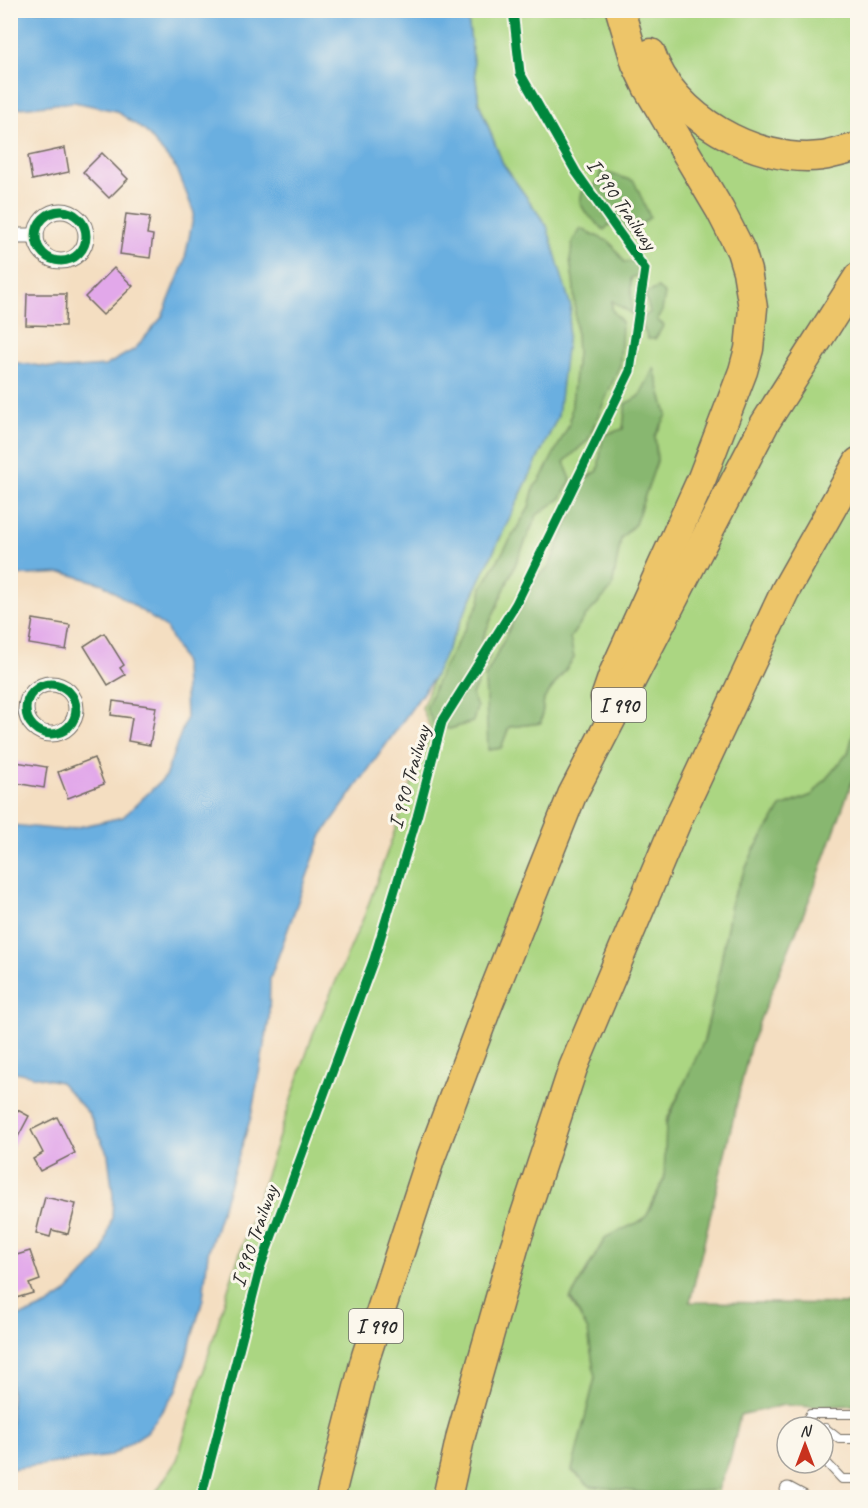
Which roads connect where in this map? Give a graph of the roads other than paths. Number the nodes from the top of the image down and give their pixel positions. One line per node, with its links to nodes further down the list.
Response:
1 (621, 10): 10 (highway)
2 (638, 10): 3 (highway)
3 (858, 147)
4 (10, 236): 5 (street)
5 (36, 236)
6 (858, 277): 10 (highway, I 990)
7 (858, 462): 19 (highway)
8 (10, 703): 9 (street)
9 (26, 705)
10 (572, 795): 18 (highway, I 990)
11 (858, 1414): 12 (lane)
12 (809, 1415)
13 (835, 1436): 14 (lane)
14 (858, 1439)
15 (835, 1472): 16 (lane)
16 (858, 1479)
17 (788, 1490): 20 (street)
18 (330, 1497)
19 (447, 1497)
20 (802, 1497)

